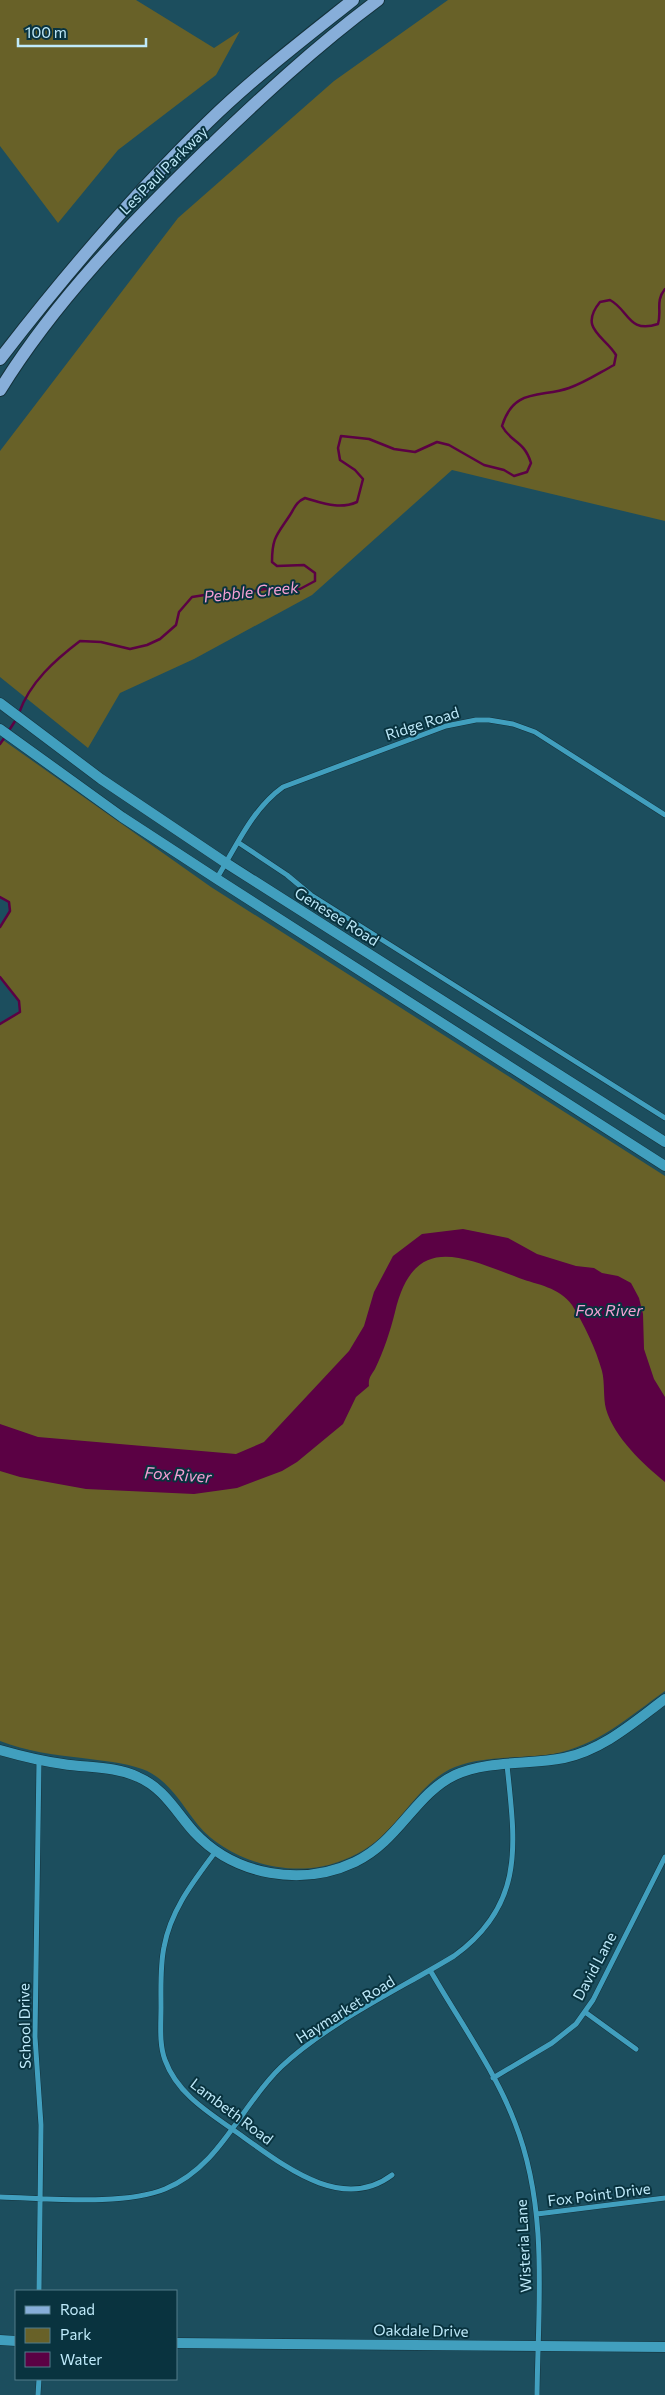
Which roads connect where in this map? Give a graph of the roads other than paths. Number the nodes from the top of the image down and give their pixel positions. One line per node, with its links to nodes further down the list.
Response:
1 (353, 0): 3 (main road, Les Paul Parkway)
2 (378, 0): 4 (main road, Les Paul Parkway)
3 (0, 359)
4 (0, 390)
5 (0, 703): 9 (main road, Genesee Road)
6 (0, 729): 10 (main road)
7 (665, 815): 8 (street, Ridge Road)
8 (239, 843): 9 (street, Ridge Road); 11 (street, Genesee Road)
9 (226, 863): 10 (street, Ridge Road); 12 (main road, Genesee Road)
10 (217, 879): 13 (main road)
11 (665, 1118)
12 (665, 1142)
13 (665, 1166)
14 (665, 1699): 17 (main road)
15 (0, 1750): 16 (main road)
16 (39, 1760): 18 (main road); 27 (street, School Drive)
17 (507, 1765): 18 (main road); 20 (street, Haymarket Road)
18 (216, 1851): 24 (street, Lambeth Road)
19 (665, 1857): 21 (street, David Lane)
20 (430, 1970): 23 (street, Wisteria Lane); 24 (street, Haymarket Road)
21 (585, 2012): 22 (street); 23 (street, David Lane)
22 (636, 2049)
23 (493, 2078): 29 (street, Wisteria Lane)
24 (232, 2129): 25 (street, Lambeth Road); 27 (street, Haymarket Road)
25 (392, 2176)
26 (0, 2197): 27 (street, Haymarket Road)
27 (40, 2198): 30 (street, School Drive)
28 (665, 2198): 29 (street, Fox Point Drive)
29 (537, 2214): 34 (street, Wisteria Lane)
30 (39, 2290)
31 (0, 2340): 32 (main road)
32 (15, 2341)
33 (178, 2342): 34 (main road, Oakdale Drive)
34 (537, 2346): 35 (main road, Oakdale Drive); 38 (street, Wisteria Lane)
35 (665, 2347)
36 (39, 2380): 37 (street)
37 (38, 2395)
38 (537, 2395)

